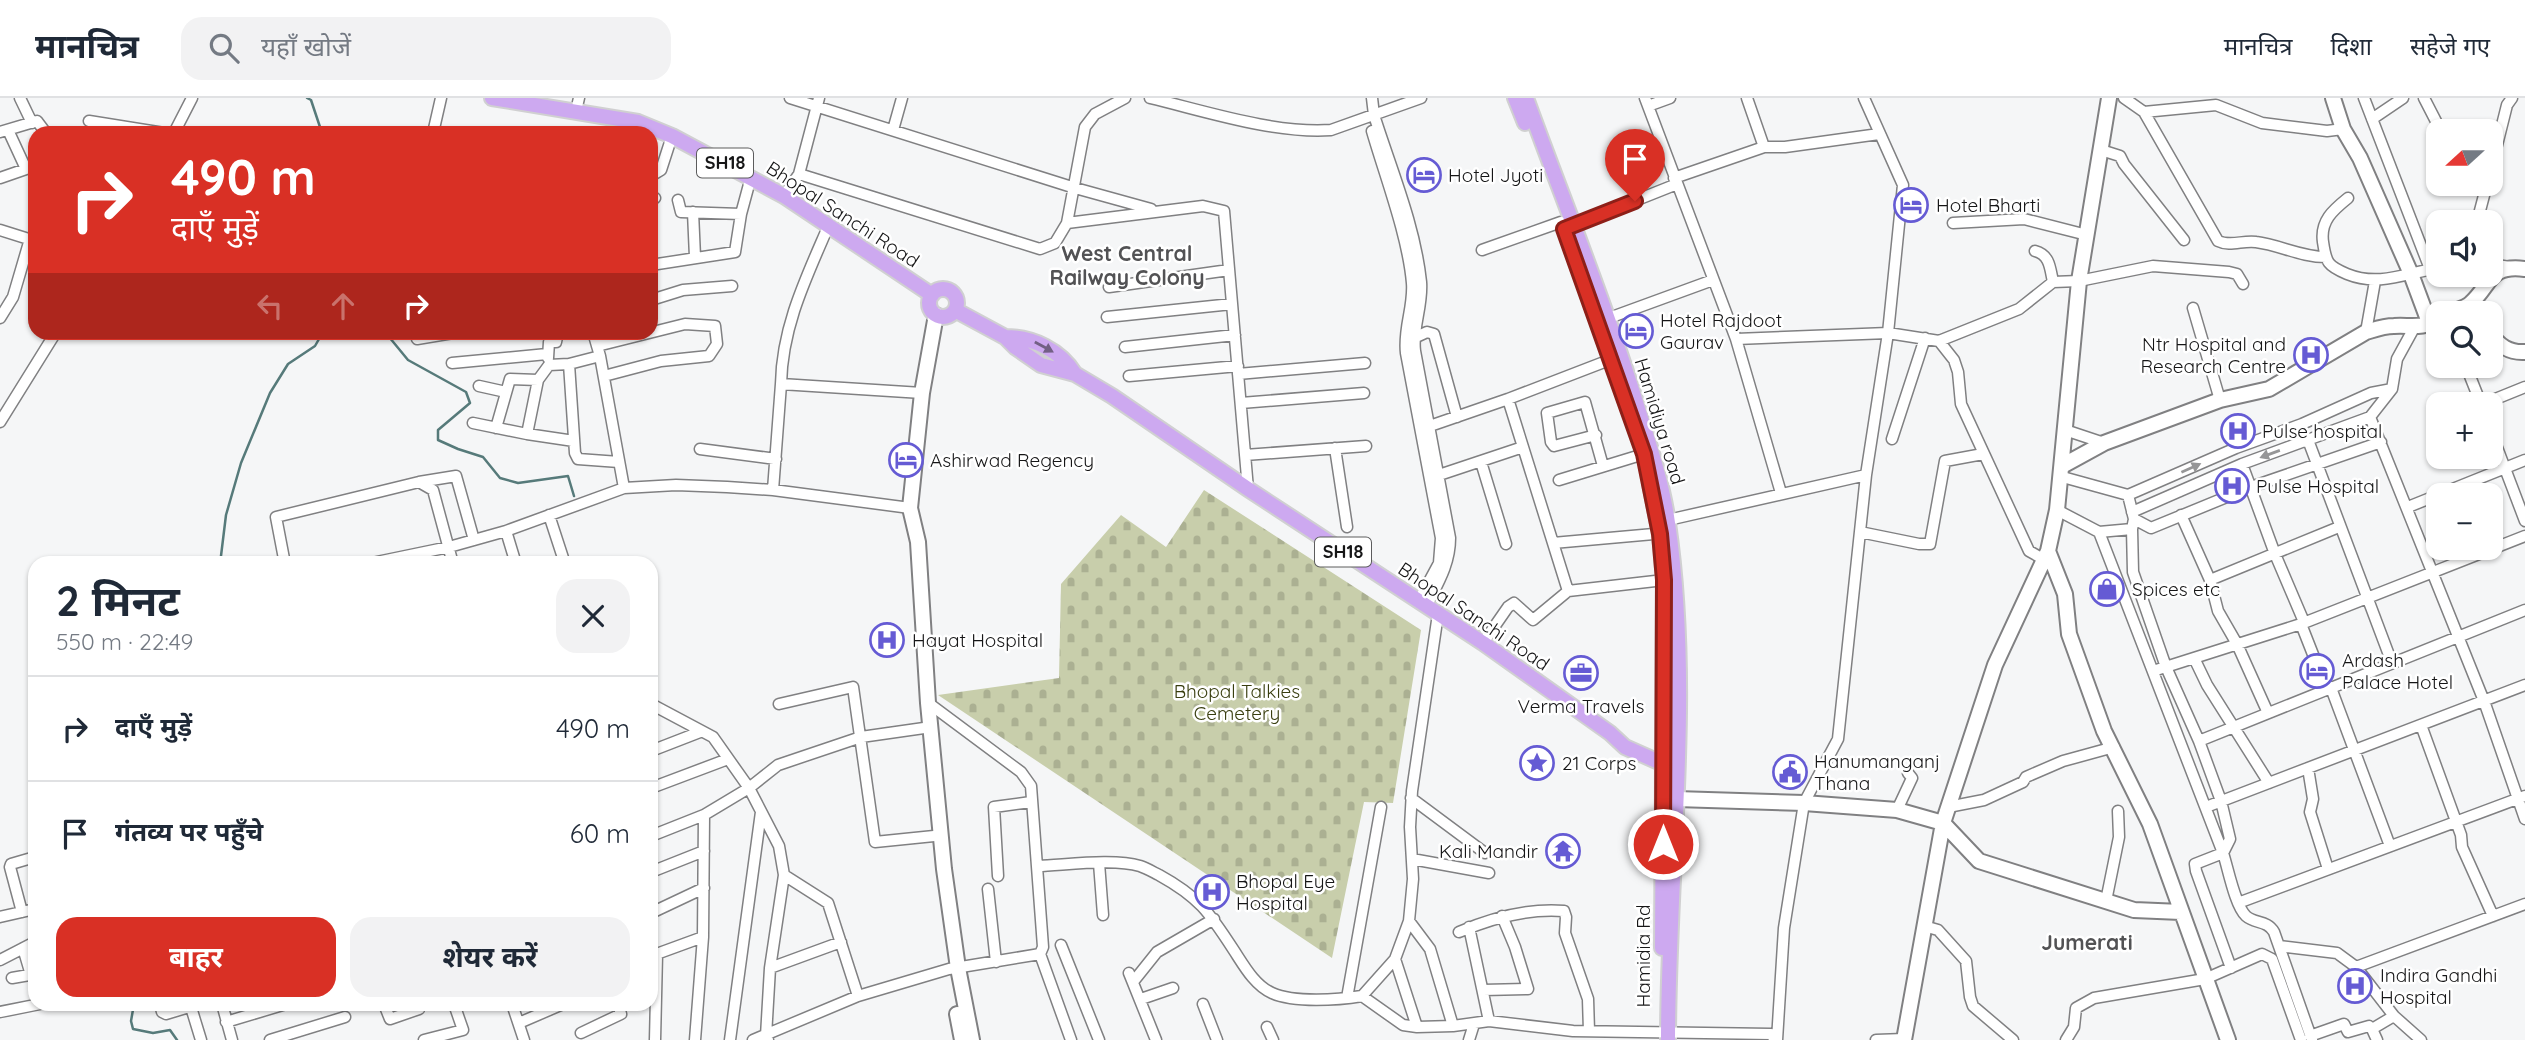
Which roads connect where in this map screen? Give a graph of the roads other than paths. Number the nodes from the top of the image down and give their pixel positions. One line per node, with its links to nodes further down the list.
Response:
1 (20, 98): 33 (street)
2 (192, 98): 36 (street)
3 (441, 98): 37 (street)
4 (492, 98): 26 (main road, Bhopal Sanchi Road / SH18)
5 (790, 98): 24 (street)
6 (902, 98): 41 (street)
7 (1125, 98): 52 (street)
8 (1150, 98): 28 (street)
9 (1366, 98): 28 (street)
10 (1372, 98): 28 (street)
11 (1421, 98): 28 (street)
12 (1515, 98): 61 (main road)
13 (1526, 98): 61 (main road, Hamidiya road)
14 (1670, 98): 25 (street)
15 (1747, 98): 45 (street)
16 (1864, 98): 43 (street)
17 (2109, 98): 46 (street)
18 (2124, 98): 27 (street)
19 (2333, 98): 39 (street)
20 (2364, 98): 29 (street)
21 (2403, 98): 29 (street)
22 (2424, 98): 30 (street)
23 (2512, 98): 32 (street)
24 (818, 102): 41 (street); 48 (street)
25 (1646, 102): 51 (street)
26 (577, 105): 38 (main road, Bhopal Sanchi Road / SH18)
27 (2144, 112): 39 (street); 72 (street)
28 (1371, 116): 102 (street); 139 (street)
29 (2372, 119): 67 (street)
30 (2435, 119)
31 (89, 121): 35 (street)
32 (2503, 122)
33 (32, 123): 34 (street); 42 (street)
34 (41, 126)
35 (107, 126)
36 (178, 126)
37 (435, 126)
38 (648, 126)
39 (2343, 129): 77 (street)
40 (658, 130): 44 (main road, Bhopal Sanchi Road / SH18)
41 (893, 130): 52 (street)
42 (4, 131): 50 (street)
43 (1879, 134): 45 (street); 100 (street)
44 (672, 136): 47 (street); 49 (main road, Bhopal Sanchi Road / SH18)
45 (1764, 147): 51 (street)
46 (2101, 150): 64 (street); 66 (street)
47 (658, 172)
48 (799, 174): 53 (street); 59 (street)
49 (751, 177): 53 (main road, Bhopal Sanchi Road / SH18); 58 (street)
50 (0, 178)
51 (1676, 181): 61 (street); 78 (street)
52 (1075, 188): 56 (street); 59 (street)
53 (784, 196): 62 (main road, Bhopal Sanchi Road / SH18)
54 (2348, 198): 72 (street)
55 (678, 200): 57 (street)
56 (1157, 211): 59 (street); 75 (street)
57 (693, 212): 58 (street); 71 (street)
58 (741, 214): 71 (street)
59 (1067, 223)
60 (1953, 223): 64 (street)
61 (1566, 225): 68 (street); 95 (main road, Hamidiya road)
62 (828, 227): 85 (main road, Bhopal Sanchi Road / SH18); 123 (street)
63 (0, 230): 65 (street)
64 (2087, 235): 79 (street)
65 (28, 238)
66 (2184, 240)
67 (2426, 249)
68 (1482, 250)
69 (2035, 251): 81 (street)
70 (28, 254): 94 (street)
71 (695, 257): 73 (street)
72 (2326, 257): 80 (street)
73 (658, 264)
74 (2518, 268): 87 (street)
75 (1229, 270): 84 (street); 88 (street)
76 (2426, 270): 77 (street)
77 (2411, 274): 80 (street); 89 (street)
78 (1713, 280): 95 (street); 108 (street)
79 (2079, 281): 81 (street); 82 (street); 140 (street)
80 (2375, 281): 99 (street)
81 (2053, 282): 109 (street)
82 (2243, 284)
83 (732, 286): 86 (street)
84 (1108, 287)
85 (932, 295): 91 (main road); 92 (main road)
86 (658, 297)
87 (2477, 301)
88 (1232, 304): 93 (street); 101 (street)
89 (2426, 305)
90 (2193, 308): 132 (street)
91 (955, 310): 92 (main road); 171 (main road, Bhopal Sanchi Road / SH18)
92 (936, 315): 128 (street)
93 (1107, 317)
94 (0, 318)
95 (1603, 320): 114 (main road, Hamidia Rd); 184 (main road, Hamidiya road)
96 (2426, 324): 97 (street)
97 (2414, 328): 99 (street); 126 (street)
98 (658, 332): 120 (street)
99 (2366, 332): 132 (street)
100 (1888, 333): 103 (street); 108 (street); 166 (street)
101 (1235, 335): 111 (street); 119 (street)
102 (1413, 338): 134 (street); 139 (street)
103 (1925, 338): 109 (street); 143 (street)
104 (51, 340): 136 (street)
105 (556, 340): 115 (street)
106 (596, 340): 112 (street)
107 (634, 340): 112 (street)
108 (1736, 340): 173 (street)
109 (1938, 341): 153 (street)
110 (2503, 345): 113 (street)
111 (1125, 347)
112 (599, 351): 118 (street); 120 (street)
113 (2525, 352)
114 (1612, 359): 131 (street); 152 (main road, Hamidia Rd)
115 (548, 360): 116 (street); 118 (street); 122 (street)
116 (452, 362)
117 (1365, 363): 119 (street)
118 (569, 364): 145 (street)
119 (1238, 370): 121 (street); 133 (street)
120 (604, 376): 157 (street)
121 (1129, 376)
122 (538, 380): 127 (street); 141 (street)
123 (781, 384): 128 (street); 155 (street)
124 (479, 386): 127 (street)
125 (2525, 387): 130 (street)
126 (2392, 389): 135 (street); 174 (street, one-way to 126)
127 (506, 392): 138 (street)
128 (922, 393): 176 (street)
129 (1364, 393): 133 (street)
130 (2503, 396)
131 (1508, 400): 134 (street); 149 (street)
132 (2220, 400): 147 (street)
133 (1241, 403): 154 (street)
134 (1457, 417): 139 (street)
135 (2370, 417): 144 (street); 146 (street)
136 (0, 422)
137 (473, 423): 138 (street)
138 (496, 428): 141 (street)
139 (1424, 428): 165 (street); 190 (street)
140 (2065, 430): 147 (street); 164 (street)
141 (527, 434): 145 (street)
142 (1596, 435): 142 (street); 162 (street)
143 (1892, 439)
144 (2308, 440): 160 (street, one-way to 160); 161 (street)
145 (574, 441): 157 (street)
146 (2381, 442): 161 (street); 175 (street)
147 (2104, 443): 164 (street)
148 (1366, 446): 150 (street)
149 (1523, 447): 158 (street); 191 (street)
150 (1335, 448): 154 (street); 182 (street)
151 (700, 449): 155 (street)
152 (1644, 454): 162 (street); 184 (main road, Hamidia Rd)
153 (1983, 454): 186 (street); 195 (street)
154 (1245, 455): 171 (street)
155 (776, 459): 172 (street)
156 (2525, 460): 163 (street)
157 (619, 462): 170 (street)
158 (1481, 462): 165 (street); 192 (street)
159 (2503, 462): 163 (street)
160 (2242, 464): 169 (street); 180 (street)
161 (2316, 464): 169 (street); 183 (street)
162 (1603, 466): 167 (street)
163 (2505, 467): 175 (street); 181 (street)
164 (2060, 471): 174 (street); 177 (street)
165 (1439, 475): 190 (street)
166 (1866, 475): 173 (street); 186 (street)
167 (1559, 480)
168 (419, 482): 189 (street); 193 (street); 196 (street)
169 (2251, 486): 179 (street); 194 (street)
170 (624, 488): 172 (street); 178 (street)
171 (1248, 489): 206 (main road, Bhopal Sanchi Road / SH18)
172 (773, 490): 176 (street)
173 (1781, 493): 184 (street)
174 (2129, 495): 180 (street)
175 (2408, 507): 201 (street)
176 (910, 508): 218 (street)
177 (2057, 510): 187 (street); 195 (street)
178 (549, 515): 185 (street); 200 (street)
179 (2181, 515): 180 (street); 203 (street)
180 (2133, 520): 187 (street); 214 (street)
181 (2525, 521)
182 (1347, 527)
183 (2339, 527): 194 (street); 205 (street)
184 (1666, 529): 191 (street); 202 (main road, Hamidia Rd); 235 (main road, Hamidiya road)
185 (506, 531): 189 (street); 199 (street)
186 (1860, 532): 245 (street)
187 (2099, 532): 215 (street)
188 (2525, 536): 201 (street)
189 (474, 540): 193 (street)
190 (1446, 543): 206 (street)
191 (1553, 543): 204 (street)
192 (1506, 544)
193 (449, 547): 197 (street); 198 (street)
194 (2275, 554): 203 (street); 208 (street)
195 (2045, 555): 229 (street); 247 (street)
196 (283, 556)
197 (424, 556)
198 (451, 556)
199 (514, 556)
200 (562, 556)
201 (2433, 574): 205 (street); 209 (street)
202 (1664, 580): 204 (street); 233 (main road, Hamidia Rd)
203 (2210, 580): 211 (street)
204 (1568, 591): 210 (street)
205 (2368, 597): 208 (street); 213 (street)
206 (1427, 607): 210 (main road, Bhopal Sanchi Road / SH18); 241 (street)
207 (2525, 610): 209 (street)
208 (2302, 623): 211 (street); 217 (street)
209 (2457, 637): 213 (street); 219 (street)
210 (1483, 643): 233 (main road, Bhopal Sanchi Road / SH18)
211 (2237, 644): 212 (street); 222 (street)
212 (2194, 658): 214 (street); 224 (street)
213 (2392, 663): 217 (street)
214 (2166, 667): 215 (street); 228 (street)
215 (2153, 671): 248 (street)
216 (2525, 685): 219 (street)
217 (2331, 688): 222 (street); 231 (street)
218 (925, 700): 225 (street); 244 (street)
219 (2484, 701): 223 (street); 240 (street)
220 (779, 704): 227 (street)
221 (658, 708): 226 (street)
222 (2268, 713): 224 (street)
223 (2421, 725): 231 (street); 254 (street)
224 (2233, 727): 228 (street); 237 (street)
225 (926, 728): 227 (street); 257 (street); 265 (street)
226 (700, 732): 230 (street); 232 (street)
227 (861, 737): 239 (street); 257 (street)
228 (2199, 741): 243 (street)
229 (2114, 747): 247 (street); 280 (street)
230 (658, 748)
231 (2353, 750): 234 (street); 258 (street)
232 (728, 759): 238 (street); 239 (street)
233 (1664, 762): 235 (main road, Bhopal Sanchi Road / SH18); 338 (main road, Hamidia Rd)
234 (2308, 768): 237 (street); 268 (street)
235 (1677, 771): 242 (main road, Hamidia Rd)
236 (1908, 773): 249 (street)
237 (2269, 783): 243 (street)
238 (658, 785)
239 (749, 788): 250 (street); 252 (street)
240 (2521, 797): 253 (street); 254 (street)
241 (1411, 798): 260 (street); 263 (street)
242 (1676, 799): 245 (street); 338 (main road, Hamidia Rd)
243 (2221, 801): 248 (street); 261 (street)
244 (1031, 802): 266 (street); 271 (street)
245 (1804, 803): 249 (street); 357 (street)
246 (1381, 807): 311 (street)
247 (1948, 807): 255 (street)
248 (2206, 807): 261 (street)
249 (1897, 810): 255 (street)
250 (761, 811): 270 (street); 350 (street)
251 (2118, 811): 274 (street)
252 (704, 815): 256 (street); 259 (street)
253 (2525, 819)
254 (2456, 821): 258 (street); 283 (street)
255 (1943, 823): 274 (street); 287 (street)
256 (658, 833)
257 (934, 836): 265 (street)
258 (2390, 846): 268 (street)
259 (704, 851): 267 (street); 272 (street)
260 (1486, 853)
261 (2223, 853): 275 (street); 301 (street)
262 (28, 859): 279 (street)
263 (1412, 859): 269 (street); 286 (street)
264 (1099, 863): 266 (street); 281 (street); 285 (street)
265 (940, 864): 303 (street)
266 (1038, 866): 295 (street)
267 (658, 869)
268 (2328, 869): 275 (street)
269 (1489, 873)
270 (784, 875): 289 (street); 300 (street)
271 (998, 876)
272 (704, 888): 277 (street); 288 (street)
273 (988, 890): 299 (street)
274 (2106, 901): 280 (street)
275 (2238, 903): 292 (street)
276 (2525, 904): 283 (street)
277 (658, 910)
278 (28, 911): 279 (street)
279 (22, 912): 284 (street)
280 (2180, 912): 306 (street)
281 (1103, 915)
282 (1502, 916): 308 (street); 308 (street); 336 (street)
283 (2493, 916): 302 (street)
284 (0, 918)
285 (1213, 919): 311 (street); 312 (street)
286 (1409, 921): 296 (street); 332 (street)
287 (1924, 926): 359 (street); 360 (street)
288 (703, 937): 294 (street); 349 (street)
289 (841, 942): 300 (street); 309 (street)
290 (1060, 945): 352 (street)
291 (28, 946): 293 (street)
292 (2279, 946): 302 (street); 342 (street)
293 (23, 948): 297 (street); 298 (street)
294 (658, 954)
295 (1040, 954): 299 (street); 341 (street)
296 (1395, 959): 310 (street); 334 (street)
297 (0, 960)
298 (28, 961)
299 (996, 962): 303 (street)
300 (770, 968): 339 (street)
301 (2231, 968): 306 (street); 342 (street)
302 (2356, 968): 326 (street)
303 (953, 969): 309 (street); 340 (street)
304 (28, 975): 305 (street)
305 (12, 978)
306 (2205, 979): 361 (street); 362 (street)
307 (1173, 988): 312 (street)
308 (1483, 990): 329 (street)
309 (858, 996): 339 (street)
310 (1362, 996): 311 (street); 334 (street)
311 (1347, 998)
312 (1141, 999): 353 (street)
313 (1203, 1004): 354 (street)
314 (28, 1006): 325 (street)
315 (195, 1011): 343 (street)
316 (224, 1011): 328 (street)
317 (261, 1011): 328 (street)
318 (387, 1011): 319 (street)
319 (413, 1011)
320 (456, 1011): 346 (street)
321 (515, 1011): 330 (street)
322 (547, 1011): 330 (street)
323 (620, 1011): 337 (street)
324 (655, 1011): 348 (street)
325 (0, 1012)
326 (2395, 1016): 335 (street); 364 (street)
327 (345, 1017): 345 (street)
328 (226, 1021): 344 (street)
329 (1489, 1021): 331 (street); 336 (street)
330 (519, 1023): 347 (street)
331 (1474, 1024): 332 (street); 356 (street)
332 (1453, 1026): 334 (street)
333 (1267, 1027): 355 (street)
334 (1417, 1027)
335 (2372, 1029): 342 (street); 363 (street)
336 (1589, 1031): 338 (street)
337 (581, 1033)
338 (1665, 1037): 357 (street)
339 (767, 1038): 351 (street)
340 (964, 1039)
341 (1068, 1039)
342 (2308, 1039)
343 (201, 1040)
344 (232, 1040)
345 (270, 1040)
346 (424, 1040)
347 (524, 1040)
348 (655, 1040)
349 (695, 1040)
350 (730, 1040)
351 (753, 1040)
352 (1099, 1040)
353 (1156, 1040)
354 (1217, 1040)
355 (1273, 1040)
356 (1469, 1040)
357 (1776, 1040)
358 (1876, 1040): 359 (street)
359 (1904, 1040)
360 (2013, 1040)
361 (2066, 1040)
362 (2228, 1040)
363 (2377, 1040)
364 (2421, 1040)

